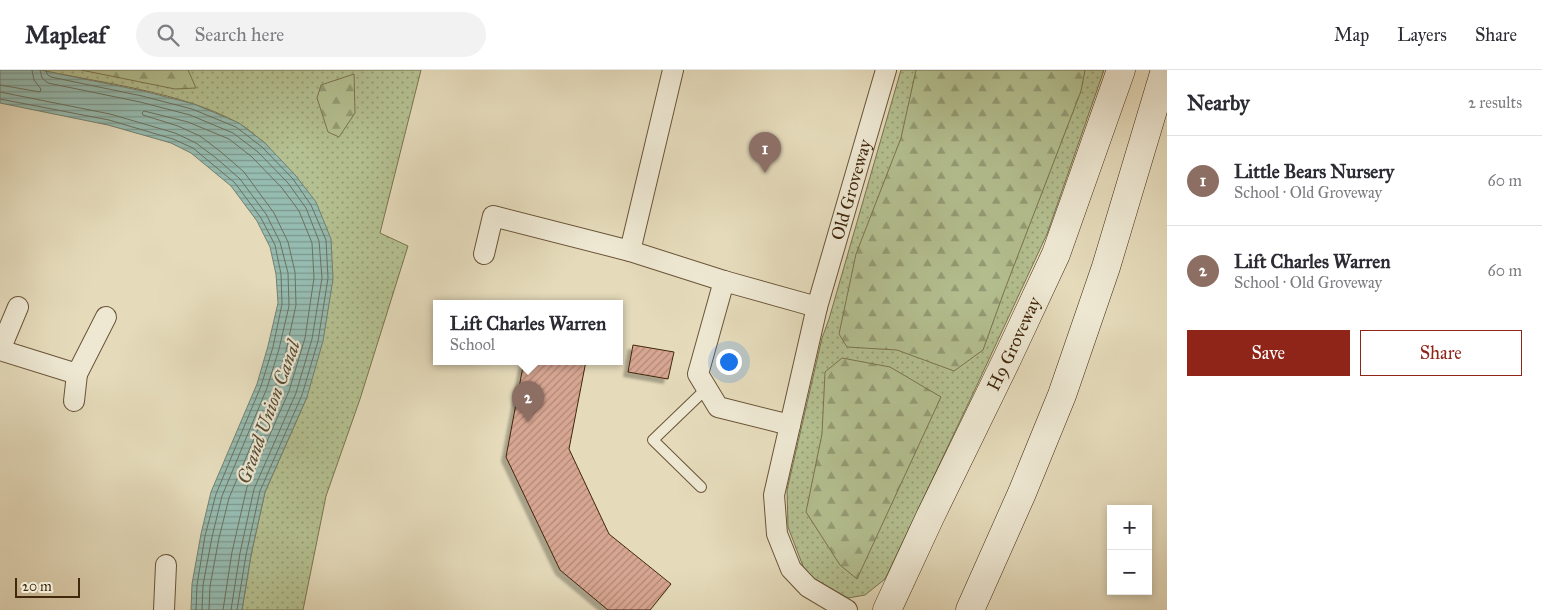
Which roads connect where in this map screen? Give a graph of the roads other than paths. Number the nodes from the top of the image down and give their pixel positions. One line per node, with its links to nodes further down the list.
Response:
1 (672, 70): 5 (street)
2 (886, 70): 9 (street, Old Groveway)
3 (1121, 70): 21 (street, H9 Groveway)
4 (1164, 70): 18 (street)
5 (630, 251): 6 (street); 7 (street)
6 (484, 254)
7 (724, 281): 9 (street); 13 (street)
8 (18, 307): 11 (street)
9 (817, 307): 15 (street, Old Groveway)
10 (106, 317): 12 (street)
11 (0, 350): 12 (street)
12 (77, 374): 14 (street)
13 (706, 388): 15 (street); 16 (lane)
14 (74, 401)
15 (790, 425): 20 (street, Old Groveway)
16 (701, 487)
17 (166, 565): 19 (street)
18 (969, 609)
19 (164, 610)
20 (847, 610)
21 (887, 610)

